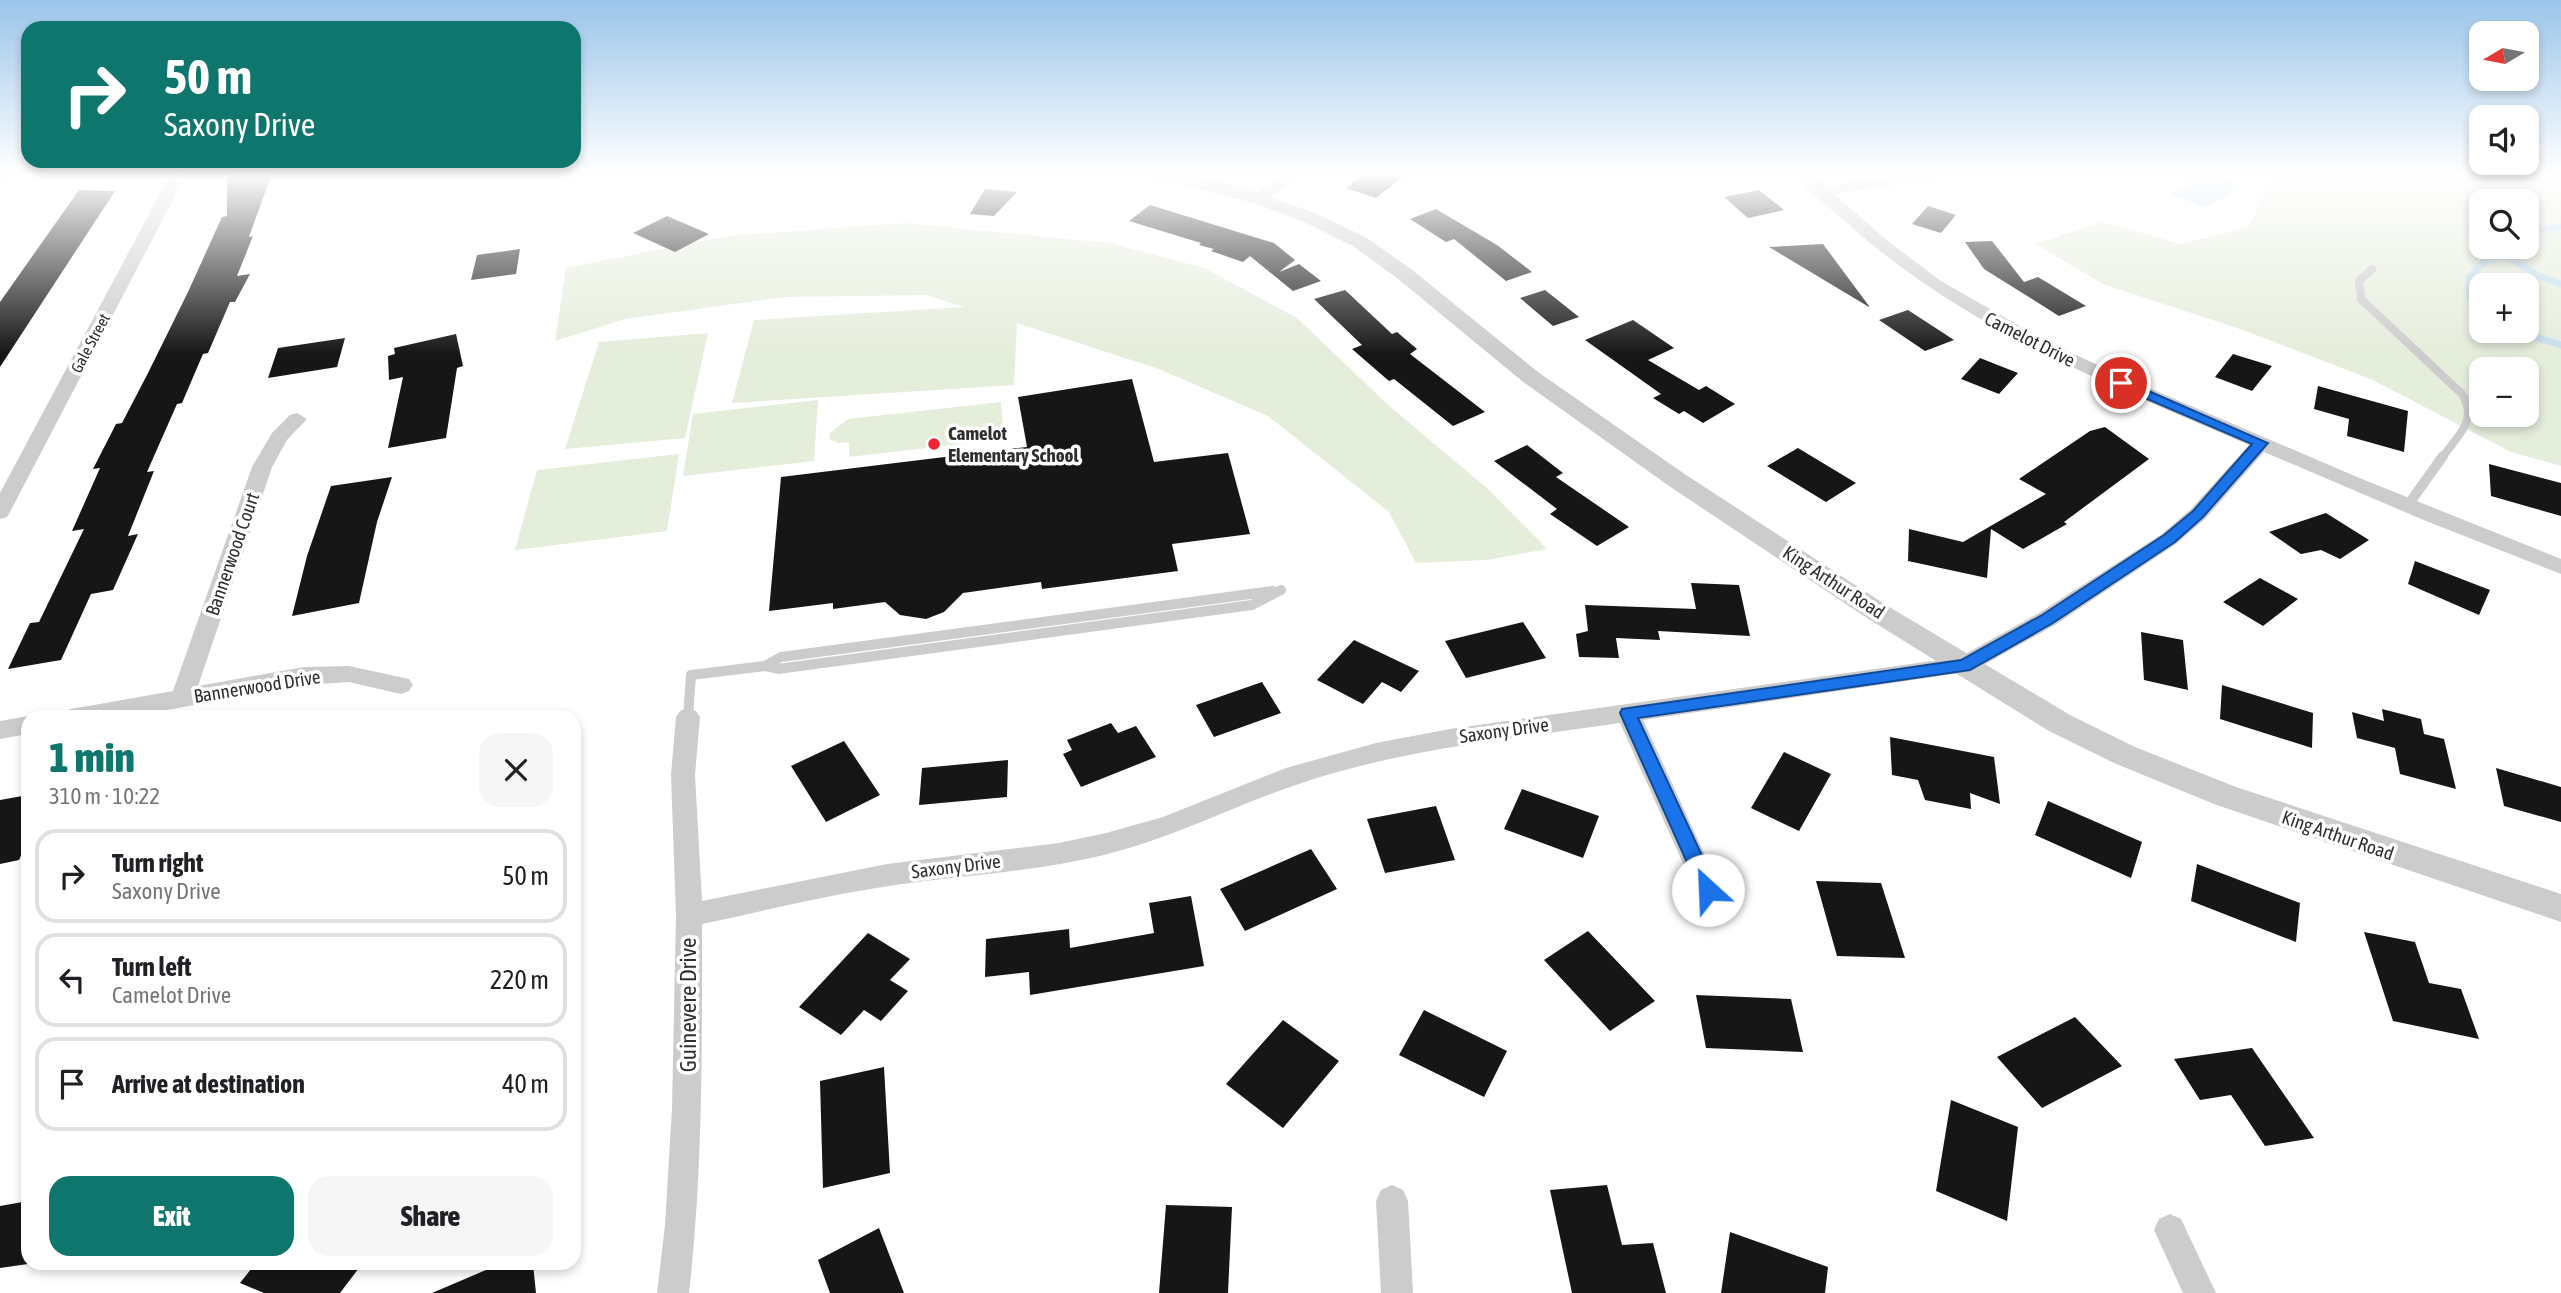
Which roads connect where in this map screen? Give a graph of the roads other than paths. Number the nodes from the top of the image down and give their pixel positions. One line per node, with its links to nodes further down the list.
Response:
1 (147, 233): 8 (street, Gale Street)
2 (1340, 233): 10 (street, King Arthur Road)
3 (1870, 233): 6 (street, Camelot Drive)
4 (2372, 269): 7 (lane)
5 (297, 419): 13 (street, Bannerwood Court)
6 (2261, 443): 7 (street, Camelot Drive); 10 (street, Saxony Drive)
7 (2407, 505): 9 (street, Camelot Drive)
8 (0, 512)
9 (2561, 567)
10 (1965, 665): 15 (street, Saxony Drive); 20 (street, King Arthur Road)
11 (765, 666): 11 (lane); 16 (lane)
12 (401, 685): 13 (street, Bannerwood Drive)
13 (182, 698): 14 (street, Bannerwood Drive)
14 (115, 710)
15 (1628, 713): 19 (street); 21 (street, Saxony Drive)
16 (688, 717): 21 (street, Guinevere Drive)
17 (21, 726): 18 (street)
18 (0, 730)
19 (1708, 890)
20 (2561, 908)
21 (689, 915): 24 (street, Guinevere Drive)
22 (1392, 1201): 25 (street)
23 (2170, 1230): 26 (street)
24 (673, 1293)
25 (1396, 1293)
26 (2200, 1293)

